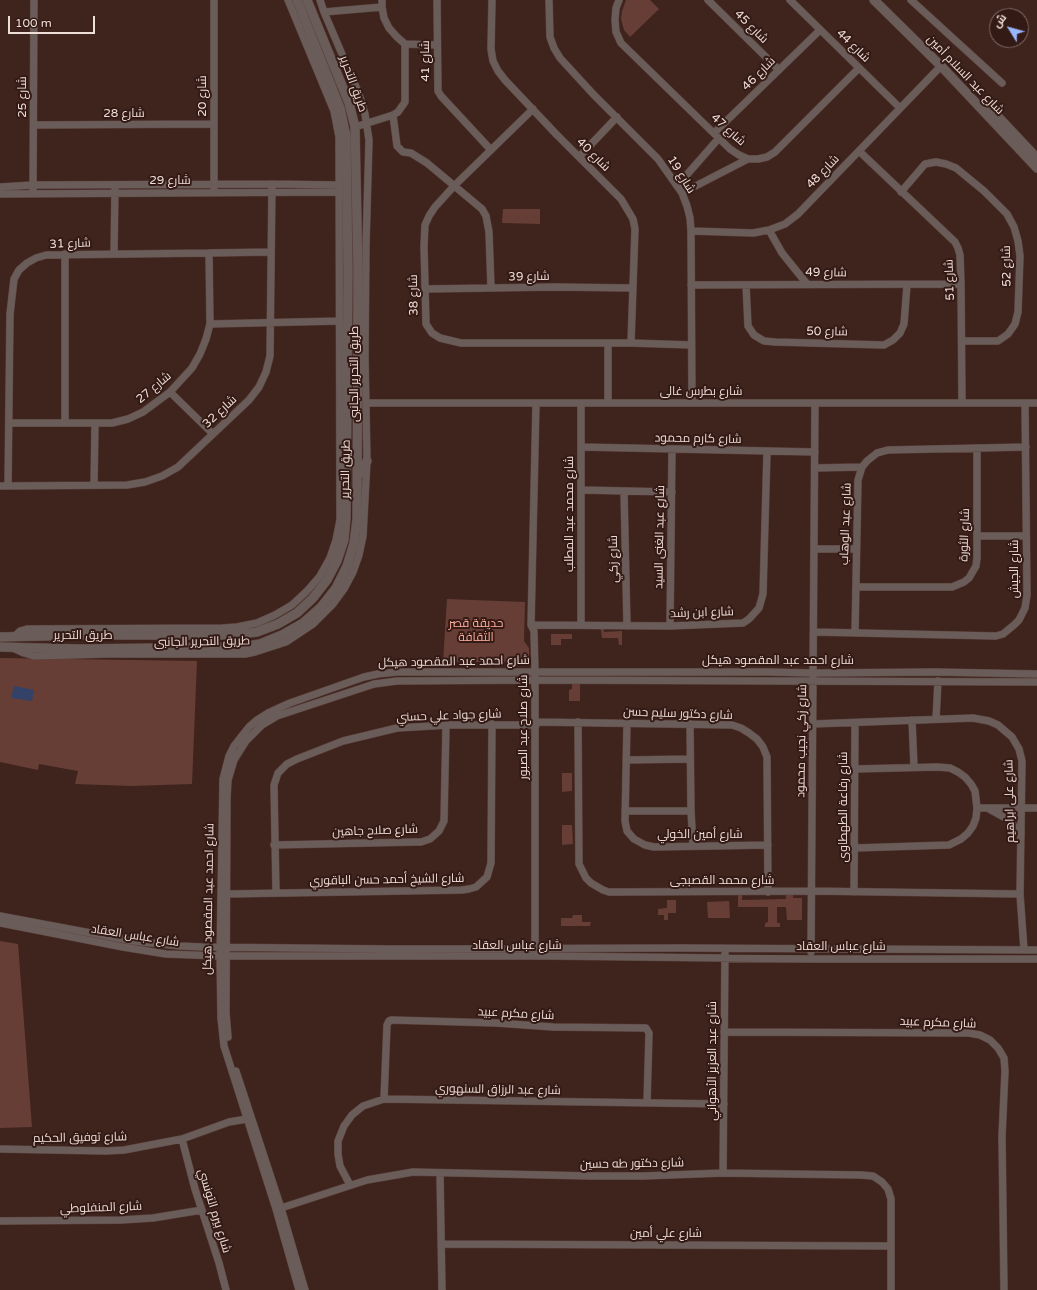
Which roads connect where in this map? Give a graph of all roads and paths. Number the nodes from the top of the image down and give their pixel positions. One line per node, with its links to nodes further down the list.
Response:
1 (34, 0): 33 (street, شارع 25)
2 (214, 0): 31 (street, شارع 20)
3 (288, 0): 28 (street, طريق التحرير الجانبى)
4 (297, 0): 25 (street, طريق التحرير)
5 (306, 0): 34 (street, طريق التحرير)
6 (320, 0): 17 (street, طريق التحرير الجانبى)
7 (437, 0): 20 (street, شارع 41)
8 (492, 0): 27 (street, شارع 40)
9 (549, 0): 30 (street, شارع 19)
10 (619, 0): 35 (street, شارع 47)
11 (708, 0): 23 (street, شارع 45)
12 (790, 0): 18 (street, شارع 44)
13 (874, 0): 21 (street, شارع عبد السلام أمين)
14 (883, 0): 39 (street, شارع عبد السلام أمين)
15 (911, 0): 24 (street)
16 (382, 3): 17 (street); 19 (street)
17 (324, 12): 32 (street, طريق التحرير الجانبى)
18 (820, 30): 22 (street, شارع 44); 23 (street, شارع 46)
19 (405, 44): 20 (street); 29 (street)
20 (437, 46): 36 (street, شارع 41)
21 (941, 66): 26 (street, شارع 48); 41 (street, شارع عبد السلام أمين)
22 (859, 68): 26 (street, شارع 44); 40 (street, شارع 47)
23 (779, 70): 35 (street, شارع 46)
24 (1002, 83)
25 (337, 101): 28 (street); 59 (street, طريق التحرير)
26 (900, 108): 37 (street, شارع 48)
27 (533, 110): 36 (street, شارع 38); 38 (street, شارع 40)
28 (334, 111): 49 (street, طريق التحرير الجانبى)
29 (393, 115): 32 (street); 45 (street)
30 (617, 117): 38 (street); 46 (street, شارع 19)
31 (214, 124): 33 (street, شارع 28); 42 (street, شارع 20)
32 (367, 124): 34 (street); 80 (street, طريق التحرير الجانبى)
33 (34, 125): 44 (street, شارع 25)
34 (355, 127): 65 (street, طريق التحرير)
35 (717, 136): 40 (street, شارع 47); 46 (street, شارع 46)
36 (491, 150): 45 (street, شارع 38)
37 (859, 151): 51 (street, شارع 51); 56 (street, شارع 48)
38 (579, 157): 72 (street, شارع 40)
39 (1037, 158)
40 (748, 159): 54 (street)
41 (1037, 168)
42 (214, 184): 43 (street, شارع 29); 48 (street, شارع 29); 53 (street, شارع 20)
43 (272, 184): 49 (street, شارع 29); 50 (street, شارع 32)
44 (33, 185): 47 (street, شارع 29); 48 (street, شارع 29); 52 (street, شارع 25)
45 (454, 186): 71 (street); 73 (street, شارع 38)
46 (677, 186): 54 (street, شارع 19)
47 (0, 187)
48 (115, 189): 52 (street, شارع 29); 53 (street, شارع 29); 62 (street)
49 (339, 189): 50 (street, شارع 29); 58 (street, طريق التحرير الجانبى)
50 (272, 192): 53 (street, شارع 29); 60 (street, شارع 32)
51 (901, 192): 67 (street, شارع 51); 82 (street, شارع 52)
52 (33, 193): 55 (street, شارع 29)
53 (214, 193)
54 (682, 193): 57 (street, شارع 19)
55 (0, 194)
56 (769, 230): 57 (street, شارع 48); 66 (street)
57 (691, 231): 68 (street, شارع 19)
58 (340, 233): 59 (street); 76 (street, طريق التحرير الجانبى)
59 (348, 242): 64 (street, طريق التحرير)
60 (271, 252): 63 (street, شارع 31); 77 (street, شارع 32)
61 (65, 254): 62 (street, شارع 31); 97 (street, شارع 31); 98 (street)
62 (114, 254): 63 (street, شارع 31)
63 (209, 254): 79 (street, شارع 27)
64 (348, 272): 65 (street); 74 (street, طريق التحرير)
65 (358, 272): 75 (street, طريق التحرير)
66 (806, 284): 69 (street, شارع 49); 70 (street, شارع 49)
67 (962, 284): 70 (street, شارع 49); 82 (street, شارع 51)
68 (691, 285): 69 (street, شارع 49); 85 (street, شارع 19)
69 (746, 285): 70 (street, شارع 50)
70 (907, 285)
71 (490, 288): 72 (street, شارع 39); 73 (street, شارع 39)
72 (633, 288): 83 (street, شارع 40)
73 (425, 289): 84 (street, شارع 38)
74 (348, 293): 75 (street); 81 (street, طريق التحرير)
75 (358, 295): 78 (street, طريق التحرير)
76 (340, 321): 77 (street); 86 (street, طريق التحرير الجانبى)
77 (270, 322): 79 (street); 100 (street, شارع 32)
78 (358, 323): 80 (street); 112 (street, طريق التحرير)
79 (210, 324): 87 (street, شارع 27)
80 (365, 335): 88 (street, طريق التحرير الجانبى)
81 (347, 338): 86 (street); 103 (street, طريق التحرير)
82 (962, 342): 94 (street, شارع 51)
83 (631, 343): 84 (street, شارع 38); 85 (street, شارع 38)
84 (608, 344): 91 (street)
85 (691, 345): 92 (street, شارع 19)
86 (340, 349): 101 (street, طريق التحرير الجانبى)
87 (170, 392): 99 (street, شارع 27); 100 (street)
88 (366, 403): 89 (street, شارع بطرس غالى); 109 (street, طريق التحرير الجانبى)
89 (536, 403): 90 (street, شارع بطرس غالى); 126 (street, شارع صلاح عبد الصبور)
90 (581, 403): 91 (street, شارع بطرس غالى); 102 (street, شارع محمد عبد المطلب)
91 (608, 403): 92 (street, شارع بطرس غالى)
92 (692, 403): 93 (street, شارع بطرس غالى)
93 (815, 403): 94 (street, شارع بطرس غالى); 108 (street, شارع زكي نجيب محمود)
94 (962, 403): 95 (street, شارع بطرس غالى)
95 (1025, 403): 96 (street, شارع بطرس غالى); 105 (street, شارع الجيش)
96 (1037, 403)
97 (9, 423): 98 (street, شارع 27); 115 (street, شارع 31)
98 (65, 423): 99 (street, شارع 27)
99 (95, 424): 113 (street)
100 (213, 434): 113 (street, شارع 32)
101 (339, 440): 103 (street); 130 (street, طريق التحرير الجانبى)
102 (581, 447): 106 (street, شارع كارم محمود); 116 (street, شارع محمد عبد المطلب)
103 (347, 448): 135 (street, طريق التحرير)
104 (977, 448): 105 (street, شارع عبد الوهاب); 111 (street, شارع عبد الوهاب); 119 (street, شارع الثورة)
105 (1026, 448): 120 (street, شارع الجيش)
106 (672, 449): 107 (street, شارع كارم محمود); 118 (street, شارع عبد الغنى السيد)
107 (767, 451): 108 (street, شارع كارم محمود); 129 (street, شارع ابن رشد)
108 (815, 452): 110 (street, شارع زكي نجيب محمود)
109 (367, 461): 112 (street); 125 (street, طريق التحرير الجانبى)
110 (815, 468): 111 (street); 121 (street, شارع زكي نجيب محمود)
111 (862, 468): 122 (street, شارع عبد الوهاب)
112 (358, 477): 123 (street, طريق التحرير)
113 (94, 485): 115 (street, شارع 32)
114 (0, 486): 115 (street, شارع 32)
115 (8, 486)
116 (581, 490): 117 (street); 127 (street, شارع محمد عبد المطلب)
117 (624, 491): 118 (street); 128 (street, شارع زكي)
118 (672, 492): 129 (street, شارع عبد الغنى السيد)
119 (978, 536): 120 (street); 124 (street, شارع الثورة)
120 (1026, 536): 132 (street, شارع الجيش)
121 (814, 549): 122 (street); 131 (street, شارع زكي نجيب محمود)
122 (856, 549): 124 (street, شارع عبد الوهاب)
123 (344, 572): 125 (street); 139 (street, طريق التحرير)
124 (856, 587): 132 (street, شارع عبد الوهاب)
125 (344, 589): 143 (street, طريق التحرير الجانبى)
126 (531, 625): 127 (street, شارع ابن رشد); 145 (street, شارع صلاح عبد الصبور)
127 (581, 625): 128 (street, شارع ابن رشد)
128 (627, 626): 129 (street, شارع ابن رشد)
129 (670, 626)
130 (223, 628): 135 (street); 136 (street, طريق التحرير الجانبى)
131 (814, 632): 132 (street, شارع الجيش); 146 (street, شارع زكي نجيب محمود)
132 (855, 633)
133 (64, 635): 134 (street, طريق التحرير); 136 (street, طريق التحرير); 142 (street)
134 (88, 635): 135 (street, طريق التحرير); 141 (street)
135 (230, 635)
136 (14, 636): 137 (street, طريق التحرير)
137 (0, 637)
138 (0, 647): 140 (street, طريق التحرير)
139 (214, 647): 141 (street, طريق التحرير); 143 (street)
140 (13, 648): 142 (street, طريق التحرير); 143 (street, طريق التحرير الجانبى)
141 (88, 648): 142 (street, طريق التحرير)
142 (66, 649)
143 (221, 654)
144 (397, 672): 145 (street, شارع احمد عبد المقصود هيكل); 149 (street); 155 (street, شارع احمد عبد المقصود هيكل)
145 (536, 672): 146 (street, شارع احمد عبد المقصود هيكل); 148 (street, شارع صلاح عبد الصبور)
146 (814, 673): 147 (street, شارع احمد عبد المقصود هيكل); 150 (street, شارع زكي نجيب محمود)
147 (1037, 674)
148 (536, 680): 149 (street, شارع احمد عبد المقصود هيكل); 150 (street, شارع احمد عبد المقصود هيكل); 160 (street, شارع صلاح عبد الصبور)
149 (397, 681): 155 (street, شارع احمد عبد المقصود هيكل)
150 (813, 681): 151 (street, شارع احمد عبد المقصود هيكل); 162 (street, شارع زكي نجيب محمود)
151 (938, 681): 152 (street, شارع احمد عبد المقصود هيكل); 153 (street)
152 (1037, 682)
153 (936, 719): 154 (street, شارع على ابراهيم); 170 (street, شارع على ابراهيم)
154 (912, 720): 157 (street, شارع على ابراهيم); 166 (street)
155 (259, 722): 183 (street, شارع احمد عبد المقصود هيكل); 187 (street, شارع احمد عبد المقصود هيكل)
156 (578, 722): 158 (street, شارع دكتور سليم حسن); 160 (street, شارع دكتور سليم حسن); 179 (street, شارع محمد القصبجى)
157 (855, 722): 162 (street, شارع على ابراهيم); 167 (street, شارع رفاعة الطهطاوى)
158 (626, 723): 161 (street, شارع دكتور سليم حسن); 165 (street, شارع أمين الخولي)
159 (492, 724): 160 (street, شارع جواد علي حسني); 163 (street, شارع جواد علي حسني); 182 (street, شارع الشيخ أحمد حسن الباقوري)
160 (536, 724): 188 (street, شارع صلاح عبد الصبور)
161 (690, 724): 164 (street); 177 (street, شارع دكتور سليم حسن)
162 (813, 724): 180 (street, شارع زكي نجيب محمود)
163 (446, 725): 175 (street, شارع جواد علي حسني); 175 (street, شارع صلاح جاهين)
164 (690, 759): 165 (street); 173 (street)
165 (626, 760): 172 (street, شارع أمين الخولي)
166 (914, 768): 167 (street); 168 (street)
167 (855, 769): 178 (street, شارع رفاعة الطهطاوى)
168 (977, 808): 169 (street); 178 (street)
169 (987, 808): 170 (street); 174 (street)
170 (1022, 808): 171 (street); 174 (street, شارع على ابراهيم)
171 (1037, 808)
172 (625, 811): 173 (street); 176 (street, شارع أمين الخولي)
173 (691, 811): 176 (street)
174 (1021, 834): 184 (street, شارع على ابراهيم)
175 (274, 845): 182 (street, شارع جواد علي حسني)
176 (693, 846): 177 (street, شارع أمين الخولي)
177 (768, 846): 179 (street, شارع دكتور سليم حسن)
178 (855, 848): 181 (street, شارع رفاعة الطهطاوى)
179 (768, 892): 180 (street, شارع محمد القصبجى)
180 (811, 892): 181 (street, شارع محمد القصبجى); 190 (street, شارع زكي نجيب محمود)
181 (854, 892): 184 (street, شارع محمد القصبجى)
182 (276, 893): 183 (street, شارع الشيخ أحمد حسن الباقوري)
183 (226, 894): 187 (street, شارع احمد عبد المقصود هيكل)
184 (1020, 894): 191 (street, شارع على ابراهيم)
185 (0, 916): 187 (street, شارع عباس العقاد)
186 (0, 922): 193 (street, شارع عباس العقاد)
187 (223, 948): 188 (street, شارع عباس العقاد); 193 (street, شارع احمد عبد المقصود هيكل)
188 (535, 948): 189 (street, شارع عباس العقاد); 194 (street, شارع صلاح عبد الصبور)
189 (725, 948): 190 (street, شارع عباس العقاد); 195 (street, شارع عبد العزيز الأهواني)
190 (811, 949): 191 (street, شارع عباس العقاد); 197 (street, شارع زكي نجيب محمود)
191 (1024, 950): 192 (street, شارع عباس العقاد)
192 (1037, 950)
193 (223, 956): 194 (street, شارع عباس العقاد); 202 (street, شارع احمد عبد المقصود هيكل); 210 (street, شارع احمد عبد المقصود هيكل)
194 (535, 956): 195 (street, شارع عباس العقاد)
195 (725, 958): 197 (street, شارع عباس العقاد); 198 (street, شارع عبد العزيز الأهواني)
196 (1037, 958): 197 (street, شارع عباس العقاد)
197 (810, 959)
198 (724, 1032): 201 (street, شارع عبد العزيز الأهواني); 220 (street, شارع مكرم عبيد)
199 (384, 1099): 200 (street, شارع عبد الرزاق السنهوري); 200 (street, شارع مكرم عبيد); 209 (street, شارع عبد الرزاق السنهوري)
200 (647, 1103): 201 (street, شارع عبد الرزاق السنهوري)
201 (724, 1104): 208 (street, شارع عبد العزيز الأهواني)
202 (243, 1109): 203 (street, شارع احمد عبد المقصود هيكل); 204 (street, شارع توفيق الحكيم)
203 (246, 1120): 204 (street, شارع توفيق الحكيم); 210 (street, شارع احمد عبد المقصود هيكل)
204 (229, 1122): 205 (street, شارع توفيق الحكيم)
205 (182, 1139): 206 (street, شارع توفيق الحكيم); 211 (street, شارع بيرم التونسي)
206 (0, 1149)
207 (440, 1172): 208 (street, شارع دكتور طه حسين); 209 (street, شارع دكتور طه حسين); 213 (street)
208 (723, 1173): 214 (street, شارع دكتور طه حسين)
209 (350, 1185): 210 (street, شارع دكتور طه حسين)
210 (278, 1208): 216 (street, شارع احمد عبد المقصود هيكل); 217 (street, شارع احمد عبد المقصود هيكل)
211 (202, 1210): 212 (street, شارع المنفلوطي); 215 (street, شارع بيرم التونسي)
212 (0, 1221)
213 (441, 1244): 214 (street, شارع علي أمين); 218 (street)
214 (891, 1246): 219 (street, شارع دكتور طه حسين)
215 (226, 1290)
216 (299, 1290)
217 (305, 1290)
218 (442, 1290)
219 (891, 1290)
220 (1004, 1290)

